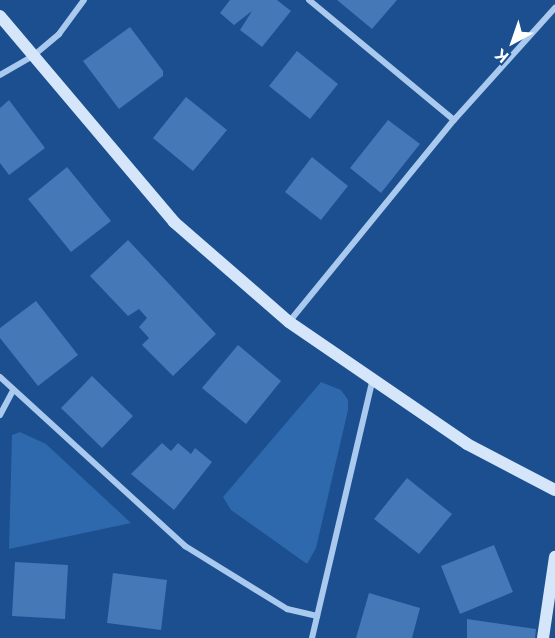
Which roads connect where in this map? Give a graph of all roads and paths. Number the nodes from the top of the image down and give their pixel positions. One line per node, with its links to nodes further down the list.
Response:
1 (84, 0): 5 (street)
2 (309, 0): 7 (street)
3 (555, 8): 7 (street)
4 (0, 16): 5 (street)
5 (33, 56): 6 (street); 8 (street)
6 (0, 75)
7 (454, 120): 8 (street)
8 (289, 322): 10 (street)
9 (0, 377): 11 (street)
10 (372, 382): 13 (street); 15 (street)
11 (13, 391): 12 (street); 15 (street)
12 (0, 415)
13 (555, 490)
14 (555, 557): 17 (street)
15 (317, 616): 16 (street)
16 (312, 638)
17 (543, 638)

